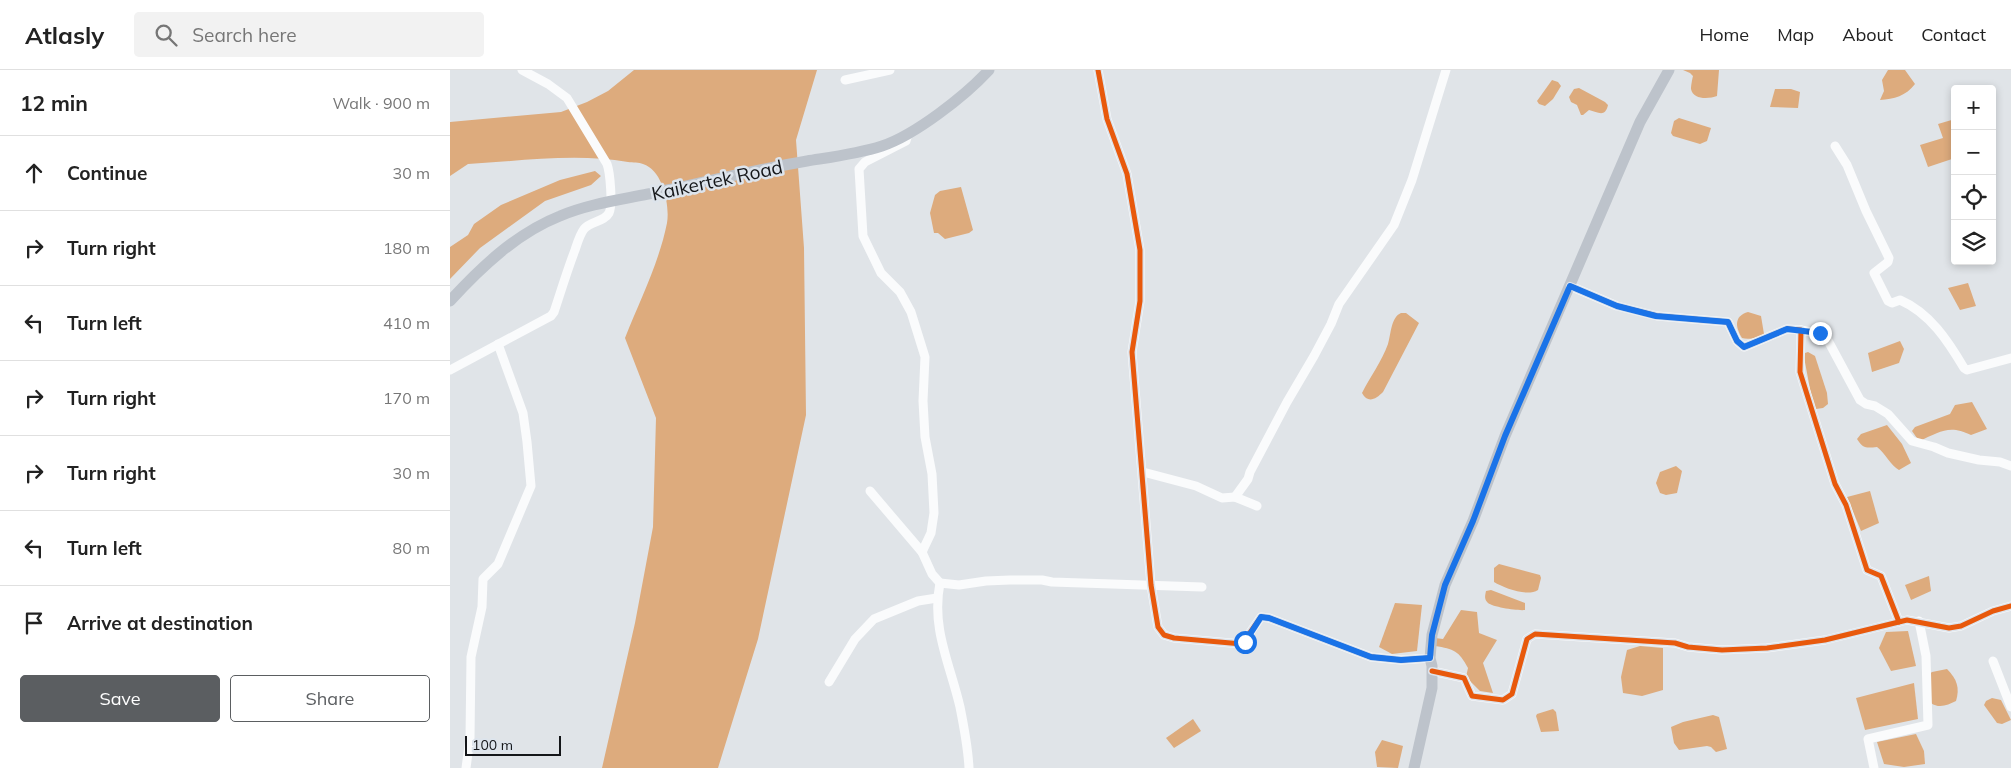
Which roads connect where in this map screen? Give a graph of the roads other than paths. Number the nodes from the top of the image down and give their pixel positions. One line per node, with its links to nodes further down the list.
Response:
1 (522, 70): 13 (street)
2 (890, 70): 7 (street)
3 (989, 70): 8 (main road, Kaikertek Road)
4 (1098, 70): 17 (street)
5 (1446, 70): 19 (street)
6 (1668, 70): 10 (main road)
7 (845, 80)
8 (909, 132): 11 (main road, Kaikertek Road); 21 (street)
9 (1835, 146): 14 (street)
10 (1570, 286): 12 (street); 29 (main road)
11 (450, 301)
12 (1801, 330): 16 (street); 28 (street)
13 (498, 344): 15 (street); 34 (street)
14 (2011, 358)
15 (450, 370)
16 (2011, 466)
17 (1143, 472): 19 (street); 23 (street)
18 (870, 491): 21 (street)
19 (1234, 496): 20 (street)
20 (1256, 506)
21 (922, 552): 22 (street)
22 (940, 583): 23 (street); 25 (street)
23 (1151, 585): 24 (street); 29 (street)
24 (1202, 587)
25 (937, 598): 32 (street); 35 (street)
26 (2011, 606): 27 (street)
27 (1919, 621): 28 (street); 37 (street)
28 (1899, 622): 31 (street)
29 (1430, 658): 31 (main road)
30 (1993, 661): 33 (street)
31 (1432, 671): 36 (main road)
32 (829, 682)
33 (2011, 707)
34 (466, 768)
35 (969, 768)
36 (1414, 768)
37 (1874, 768)

